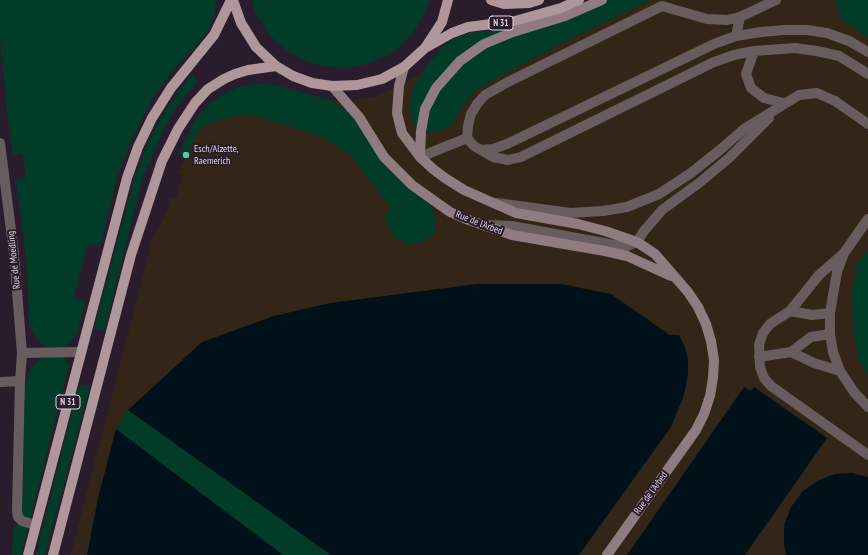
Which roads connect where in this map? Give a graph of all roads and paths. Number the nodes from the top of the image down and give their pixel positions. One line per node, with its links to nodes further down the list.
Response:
1 (232, 0): 13 (main road); 32 (main road, N 31)
2 (448, 0): 10 (main road)
3 (491, 0): 4 (main road, N 31)
4 (539, 0)
5 (579, 0): 10 (main road, N 31)
6 (602, 0): 22 (main road)
7 (776, 0): 8 (street)
8 (740, 17): 9 (street); 19 (street)
9 (736, 36): 12 (street); 21 (street)
10 (425, 48): 14 (main road)
11 (754, 51): 15 (street); 17 (street); 21 (street)
12 (868, 52)
13 (276, 66): 16 (main road); 43 (main road, N 31)
14 (404, 67): 16 (main road); 22 (main road, Rue de l'Arbed)
15 (868, 74)
16 (332, 86): 25 (main road, Rue de l'Arbed)
17 (783, 104): 18 (street); 23 (street); 26 (street)
18 (868, 124)
19 (467, 138): 21 (street); 22 (street)
20 (0, 143): 34 (street, Rue de Moedling)
21 (481, 150)
22 (420, 156): 23 (main road, Rue de l'Arbed)
23 (489, 201): 26 (main road, Rue de l'Arbed)
24 (868, 219): 27 (street)
25 (484, 225): 26 (street); 28 (main road, Rue de l'Arbed)
26 (637, 242): 28 (main road, Rue de l'Arbed)
27 (844, 253): 29 (street); 30 (street)
28 (675, 278): 44 (main road, Rue de l'Arbed)
29 (790, 311): 30 (street); 35 (street)
30 (830, 313): 31 (street)
31 (830, 334): 33 (street); 36 (street)
32 (81, 352): 34 (street); 41 (main road, N 31)
33 (791, 352): 35 (street); 36 (street)
34 (22, 353): 37 (street, Rue de Moedling)
35 (759, 357): 40 (street)
36 (840, 371): 39 (street)
37 (20, 381): 38 (street); 41 (street, Rue de Moedling)
38 (0, 382)
39 (868, 407)
40 (868, 455)
41 (35, 526): 42 (main road, N 31)
42 (28, 555)
43 (53, 555)
44 (607, 555)

